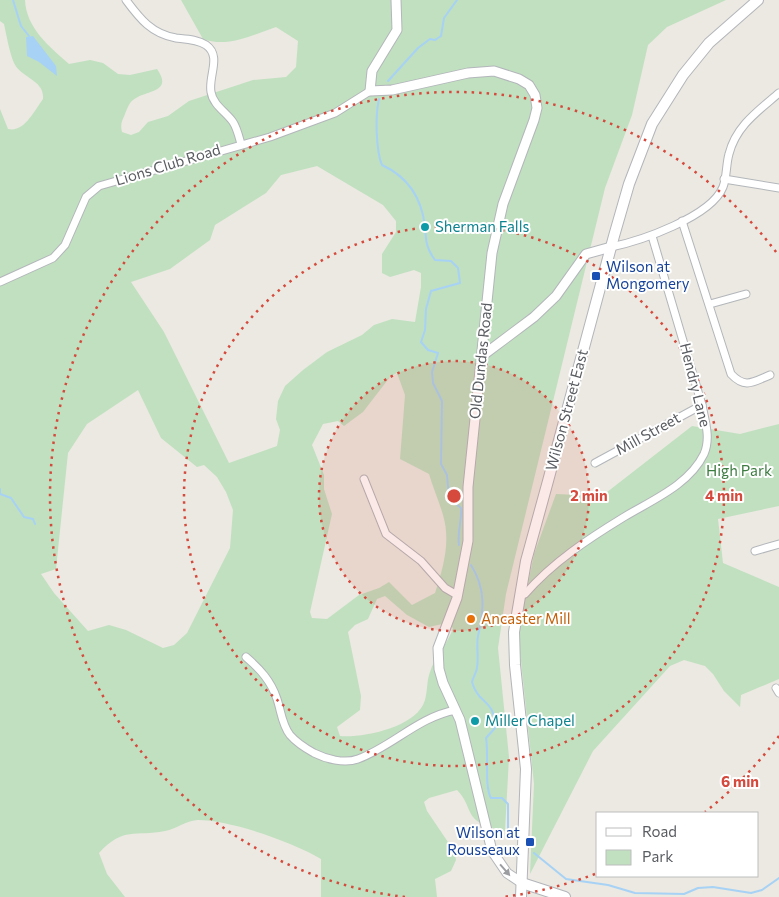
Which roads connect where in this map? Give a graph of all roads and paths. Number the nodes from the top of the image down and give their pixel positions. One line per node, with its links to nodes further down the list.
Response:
1 (126, 0): 6 (street)
2 (396, 0): 4 (street)
3 (758, 0): 11 (main road, Wilson Street East)
4 (376, 91): 6 (street, Lions Club Road); 15 (street, Old Dundas Road)
5 (779, 93): 7 (street)
6 (241, 144): 12 (street, Lions Club Road)
7 (724, 179): 8 (street); 9 (street)
8 (779, 188)
9 (682, 221): 10 (street); 14 (street)
10 (652, 236): 11 (street); 17 (street, Hendry Lane)
11 (611, 247): 15 (street); 23 (main road, Wilson Street East)
12 (0, 282)
13 (746, 294): 14 (street)
14 (710, 304): 16 (street)
15 (482, 356): 22 (street, Old Dundas Road)
16 (770, 375)
17 (702, 405): 18 (street, Mill Street); 23 (street, Hendry Lane)
18 (595, 463)
19 (364, 479): 22 (street)
20 (779, 544): 21 (street)
21 (755, 551)
22 (457, 595): 25 (street, Old Dundas Road)
23 (520, 595): 26 (main road, Wilson Street East)
24 (246, 656): 25 (street)
25 (456, 710): 26 (street, Old Dundas Road, one-way to 26)
26 (522, 878): 27 (main road, Wilson Street East); 28 (main road)
27 (521, 897)
28 (565, 897)

